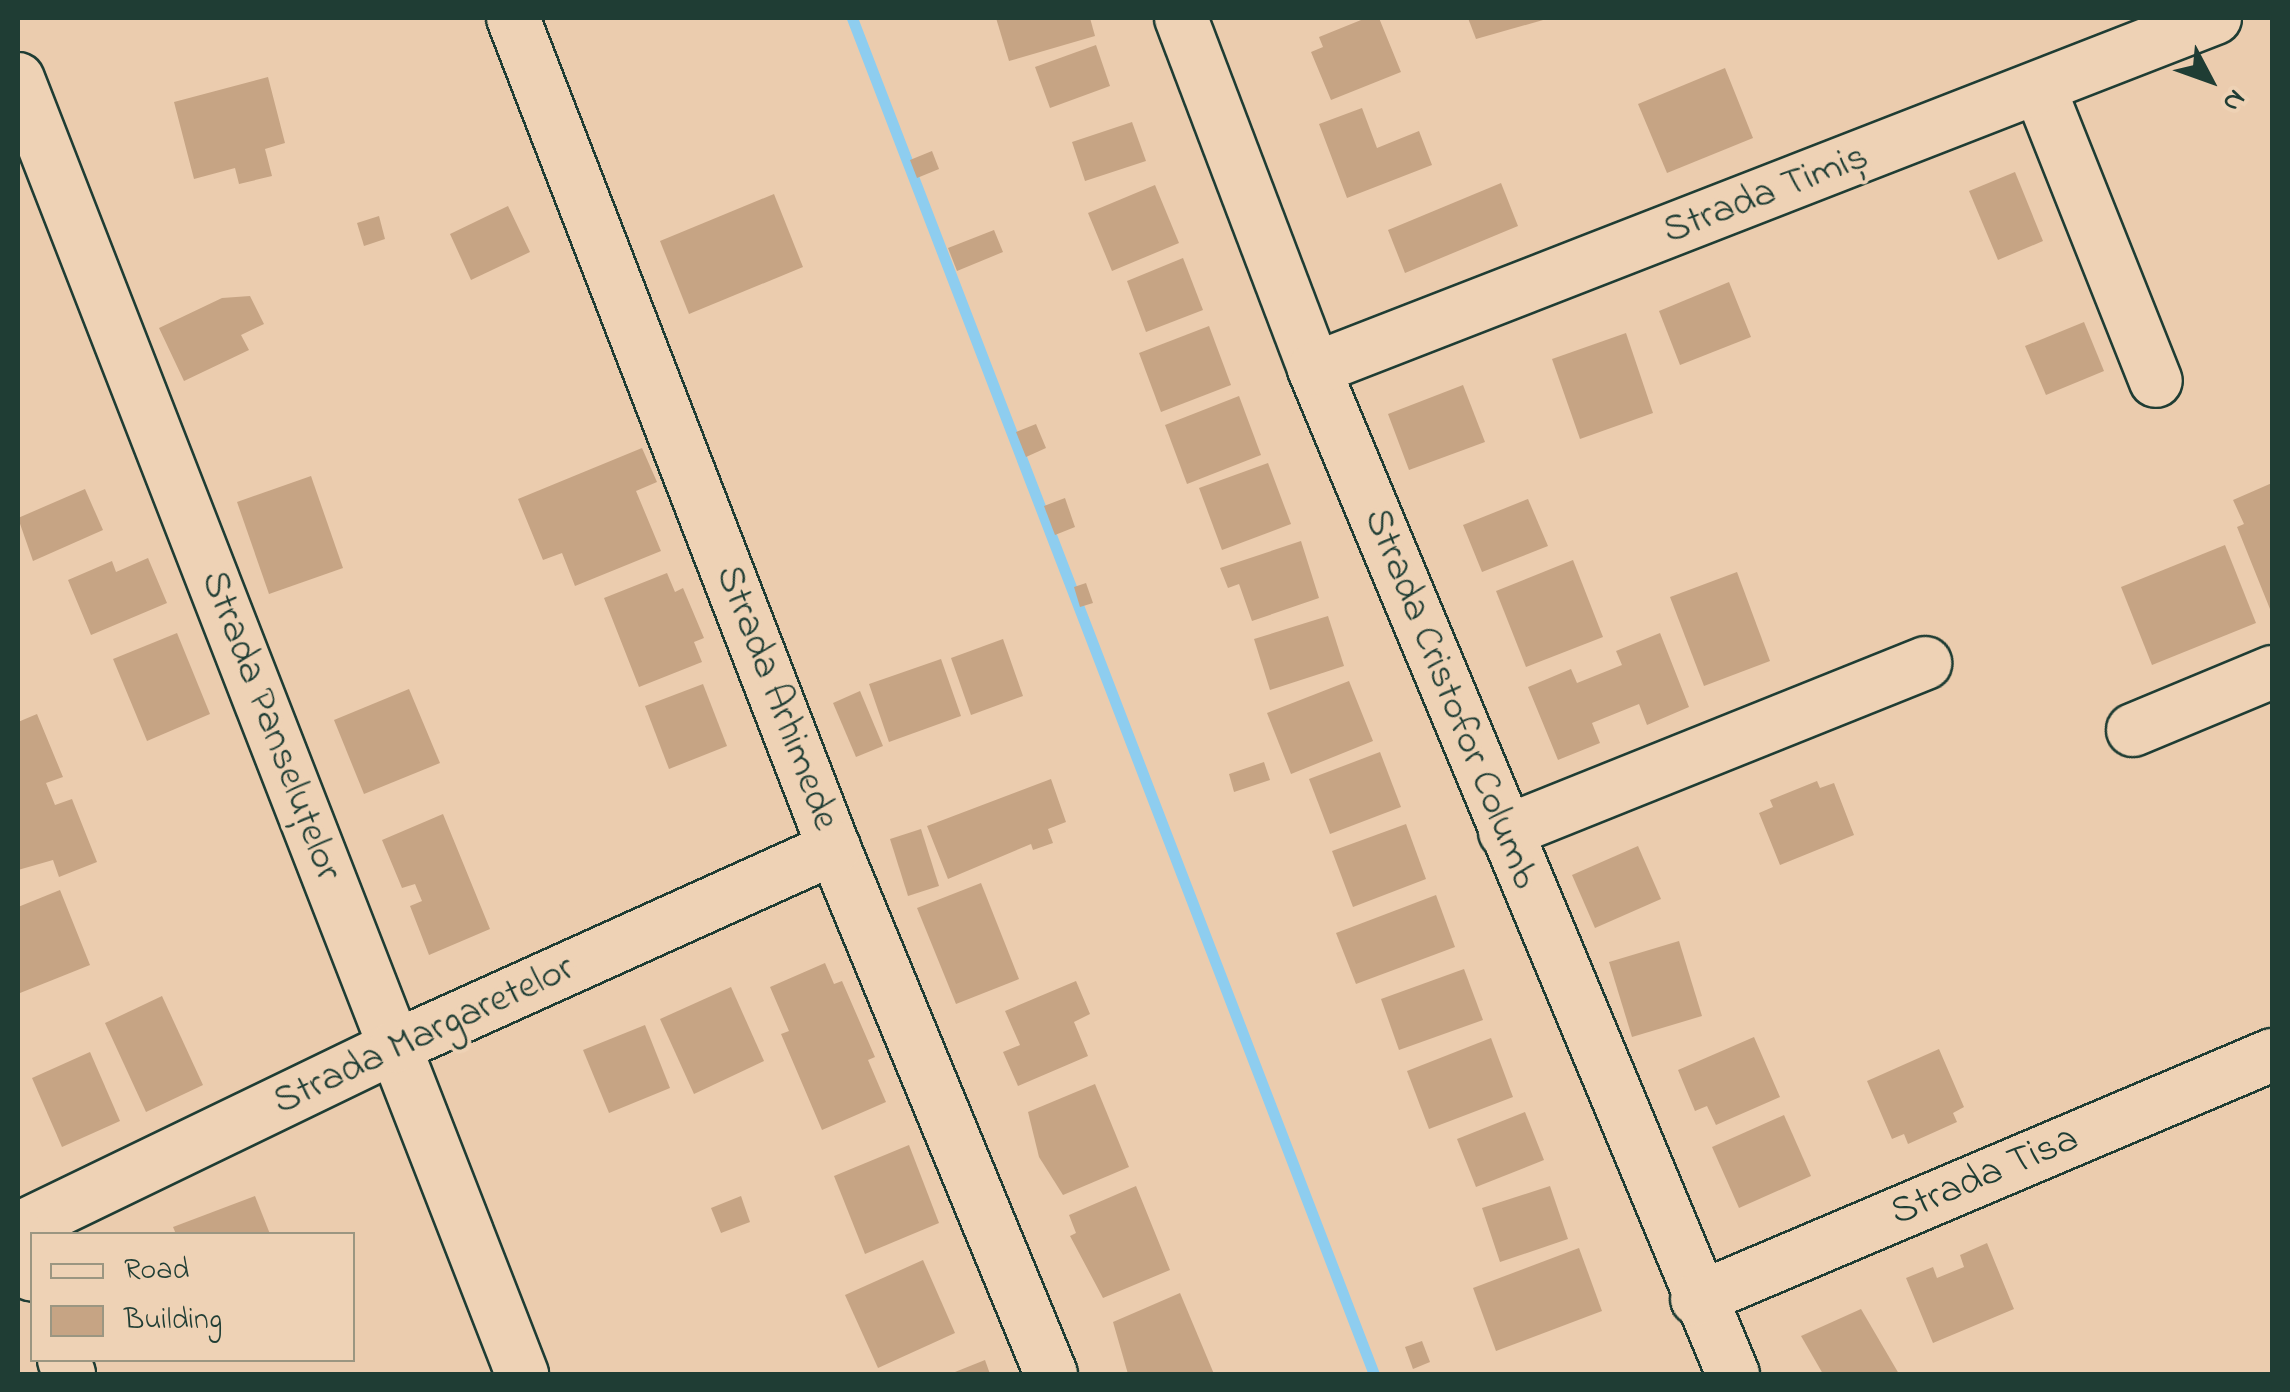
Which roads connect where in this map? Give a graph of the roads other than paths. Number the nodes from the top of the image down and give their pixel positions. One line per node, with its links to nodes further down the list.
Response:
1 (513, 18): 12 (street, Strada Arhimede)
2 (1182, 18): 6 (street, Strada Cristofor Columb)
3 (2216, 18): 5 (street, Strada Timiș)
4 (18, 78): 13 (street, Strada Panseluțelor)
5 (2040, 90): 6 (street, Strada Timiș); 7 (street)
6 (1314, 369): 11 (street, Strada Cristofor Columb)
7 (2156, 380)
8 (1925, 663): 11 (street)
9 (2272, 672): 10 (street)
10 (2132, 730)
11 (1505, 832): 17 (street, Strada Cristofor Columb)
12 (834, 848): 13 (street, Strada Margaretelor); 19 (street, Strada Arhimede)
13 (396, 1046): 15 (street, Strada Margaretelor); 18 (street, Strada Panseluțelor)
14 (2272, 1055): 17 (street, Strada Tisa)
15 (18, 1232): 16 (street)
16 (30, 1269)
17 (1696, 1299): 20 (street, Strada Cristofor Columb)
18 (522, 1374)
19 (1051, 1374)
20 (1733, 1374)

